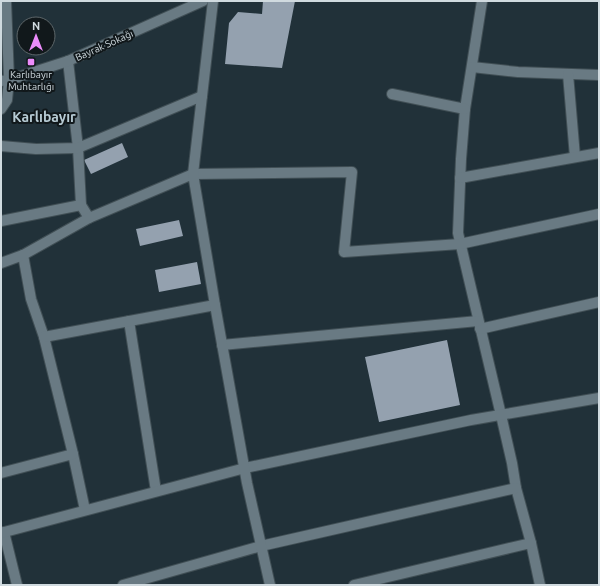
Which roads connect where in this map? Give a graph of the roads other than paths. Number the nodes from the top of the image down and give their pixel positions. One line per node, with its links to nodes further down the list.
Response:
1 (6, 1): 9 (street)
2 (203, 1): 5 (street, Bayrak Sokağı)
3 (213, 1): 11 (street)
4 (482, 1): 6 (street)
5 (68, 61): 9 (street, Bayrak Sokağı); 15 (street)
6 (472, 67): 7 (street); 13 (street)
7 (568, 74): 8 (street); 17 (street)
8 (599, 76)
9 (5, 80): 12 (street)
10 (392, 94): 13 (street)
11 (202, 96): 15 (street); 18 (street)
12 (1, 109)
13 (465, 109): 19 (street)
14 (1, 146): 15 (street)
15 (78, 148): 20 (street)
16 (599, 153): 17 (street)
17 (575, 157): 19 (street)
18 (193, 174): 22 (street); 24 (street); 28 (street)
19 (460, 178): 24 (street)
20 (81, 205): 22 (street); 23 (street)
21 (599, 214): 24 (street)
22 (89, 218): 25 (street)
23 (1, 221)
24 (460, 244): 30 (street)
25 (23, 255): 26 (street); 31 (street)
26 (1, 263)
27 (599, 302): 30 (street)
28 (215, 305): 29 (street); 32 (street)
29 (129, 321): 31 (street); 39 (street)
30 (479, 325): 32 (street); 34 (street)
31 (44, 337): 35 (street)
32 (222, 344): 36 (street)
33 (599, 398): 34 (street)
34 (501, 415): 36 (street); 38 (street)
35 (73, 454): 37 (street); 40 (street)
36 (245, 468): 39 (street); 43 (street)
37 (1, 473)
38 (516, 488): 42 (street); 43 (street)
39 (156, 491): 40 (street)
40 (85, 510): 41 (street)
41 (2, 533): 44 (street)
42 (531, 543): 47 (street); 48 (street)
43 (261, 546): 45 (street); 46 (street)
44 (17, 585)
45 (123, 585)
46 (270, 585)
47 (354, 585)
48 (540, 585)

